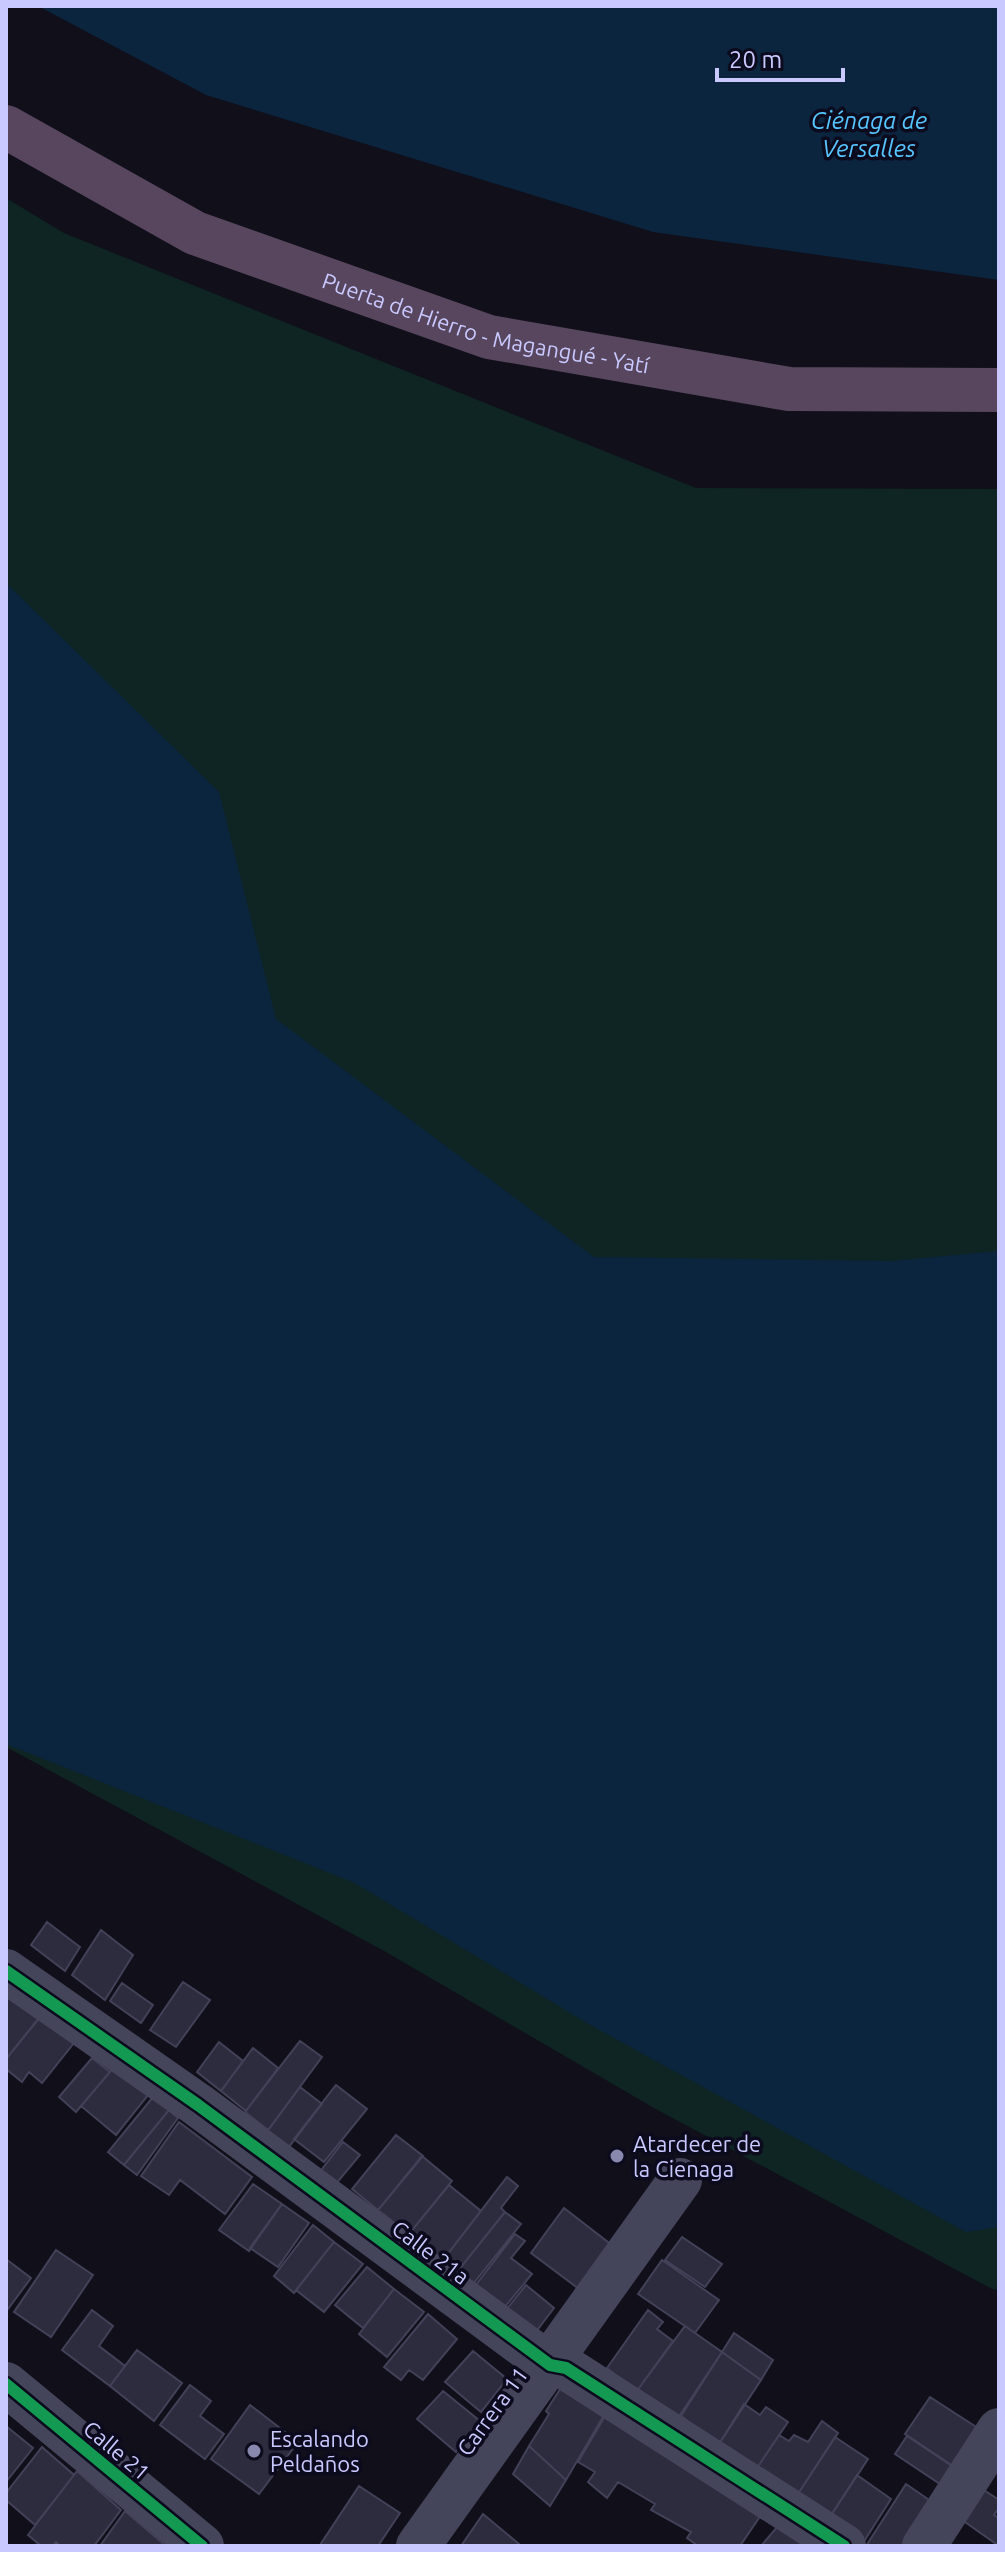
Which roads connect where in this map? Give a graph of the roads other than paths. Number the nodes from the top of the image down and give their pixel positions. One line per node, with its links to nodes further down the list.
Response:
1 (6, 127): 2 (highway, Puerta de Hierro - Magangué - Yatí)
2 (999, 390)
3 (6, 1971): 5 (street, Calle 21a)
4 (680, 2180): 5 (street, Carrera 11)
5 (550, 2365): 9 (street, Carrera 11); 10 (street, Calle 21a)
6 (6, 2384): 8 (street, Calle 21)
7 (999, 2430): 11 (street)
8 (202, 2546)
9 (418, 2546)
10 (844, 2546)
11 (924, 2546)

